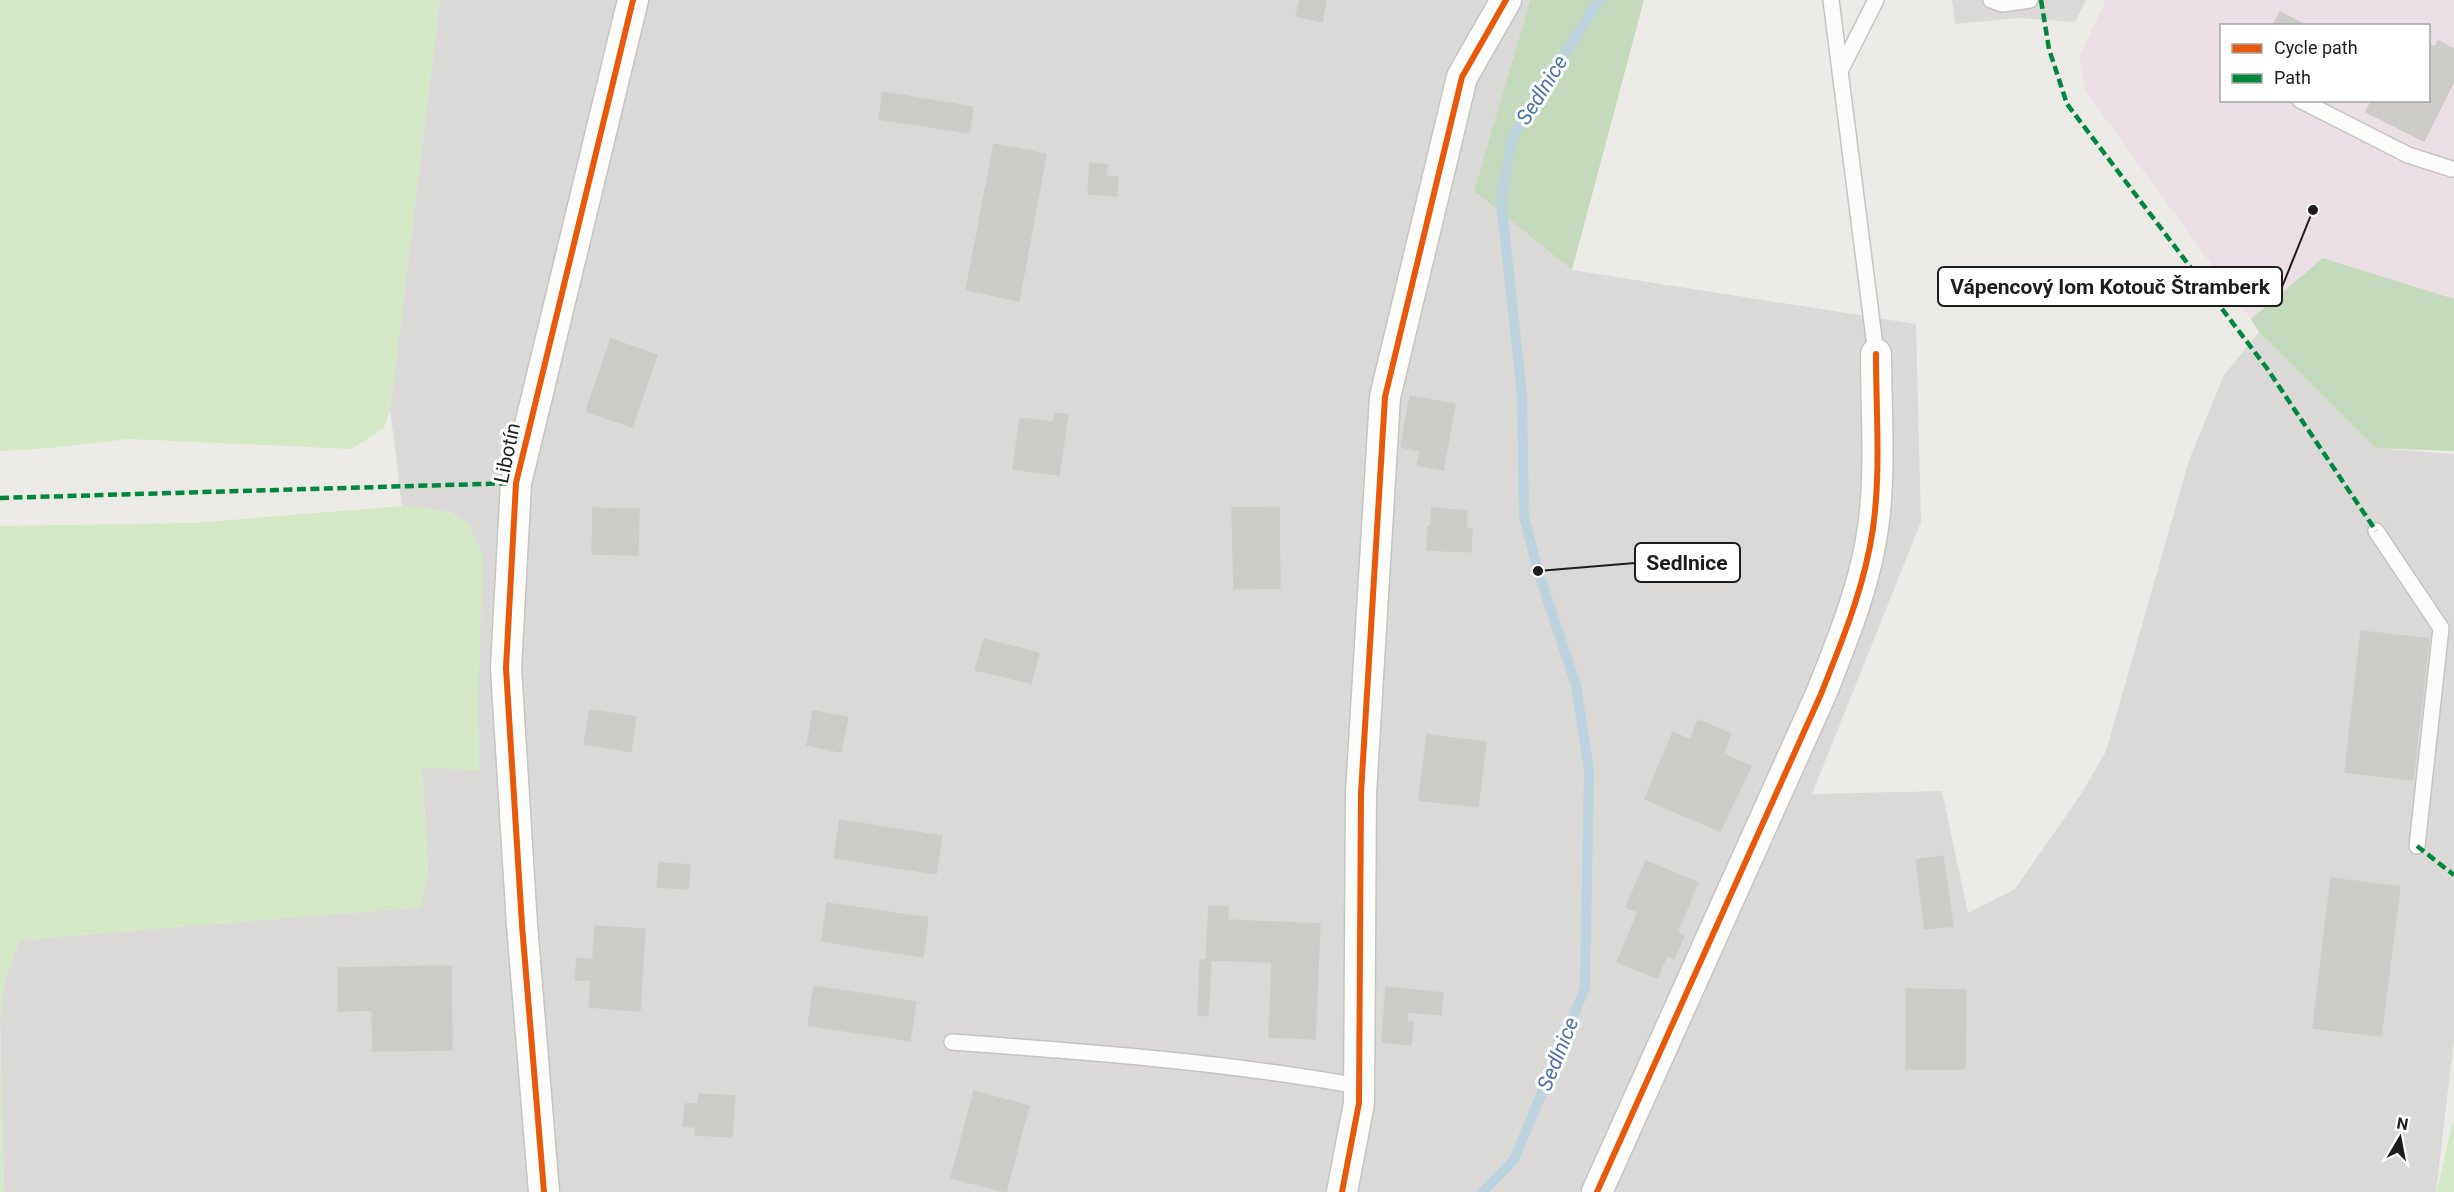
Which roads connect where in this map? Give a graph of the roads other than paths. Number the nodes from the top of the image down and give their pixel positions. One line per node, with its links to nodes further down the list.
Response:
1 (633, 0): 15 (street, Libotín)
2 (1506, 0): 14 (street)
3 (1831, 0): 7 (lane)
4 (1876, 0): 7 (lane)
5 (1991, 0): 6 (lane)
6 (2030, 0)
7 (1841, 69): 10 (lane)
8 (2304, 102): 9 (lane)
9 (2453, 171)
10 (1876, 354): 17 (street)
11 (2376, 531): 12 (lane)
12 (2416, 846)
13 (952, 1042): 14 (lane)
14 (1359, 1086): 16 (street)
15 (544, 1192)
16 (1342, 1192)
17 (1597, 1192)

